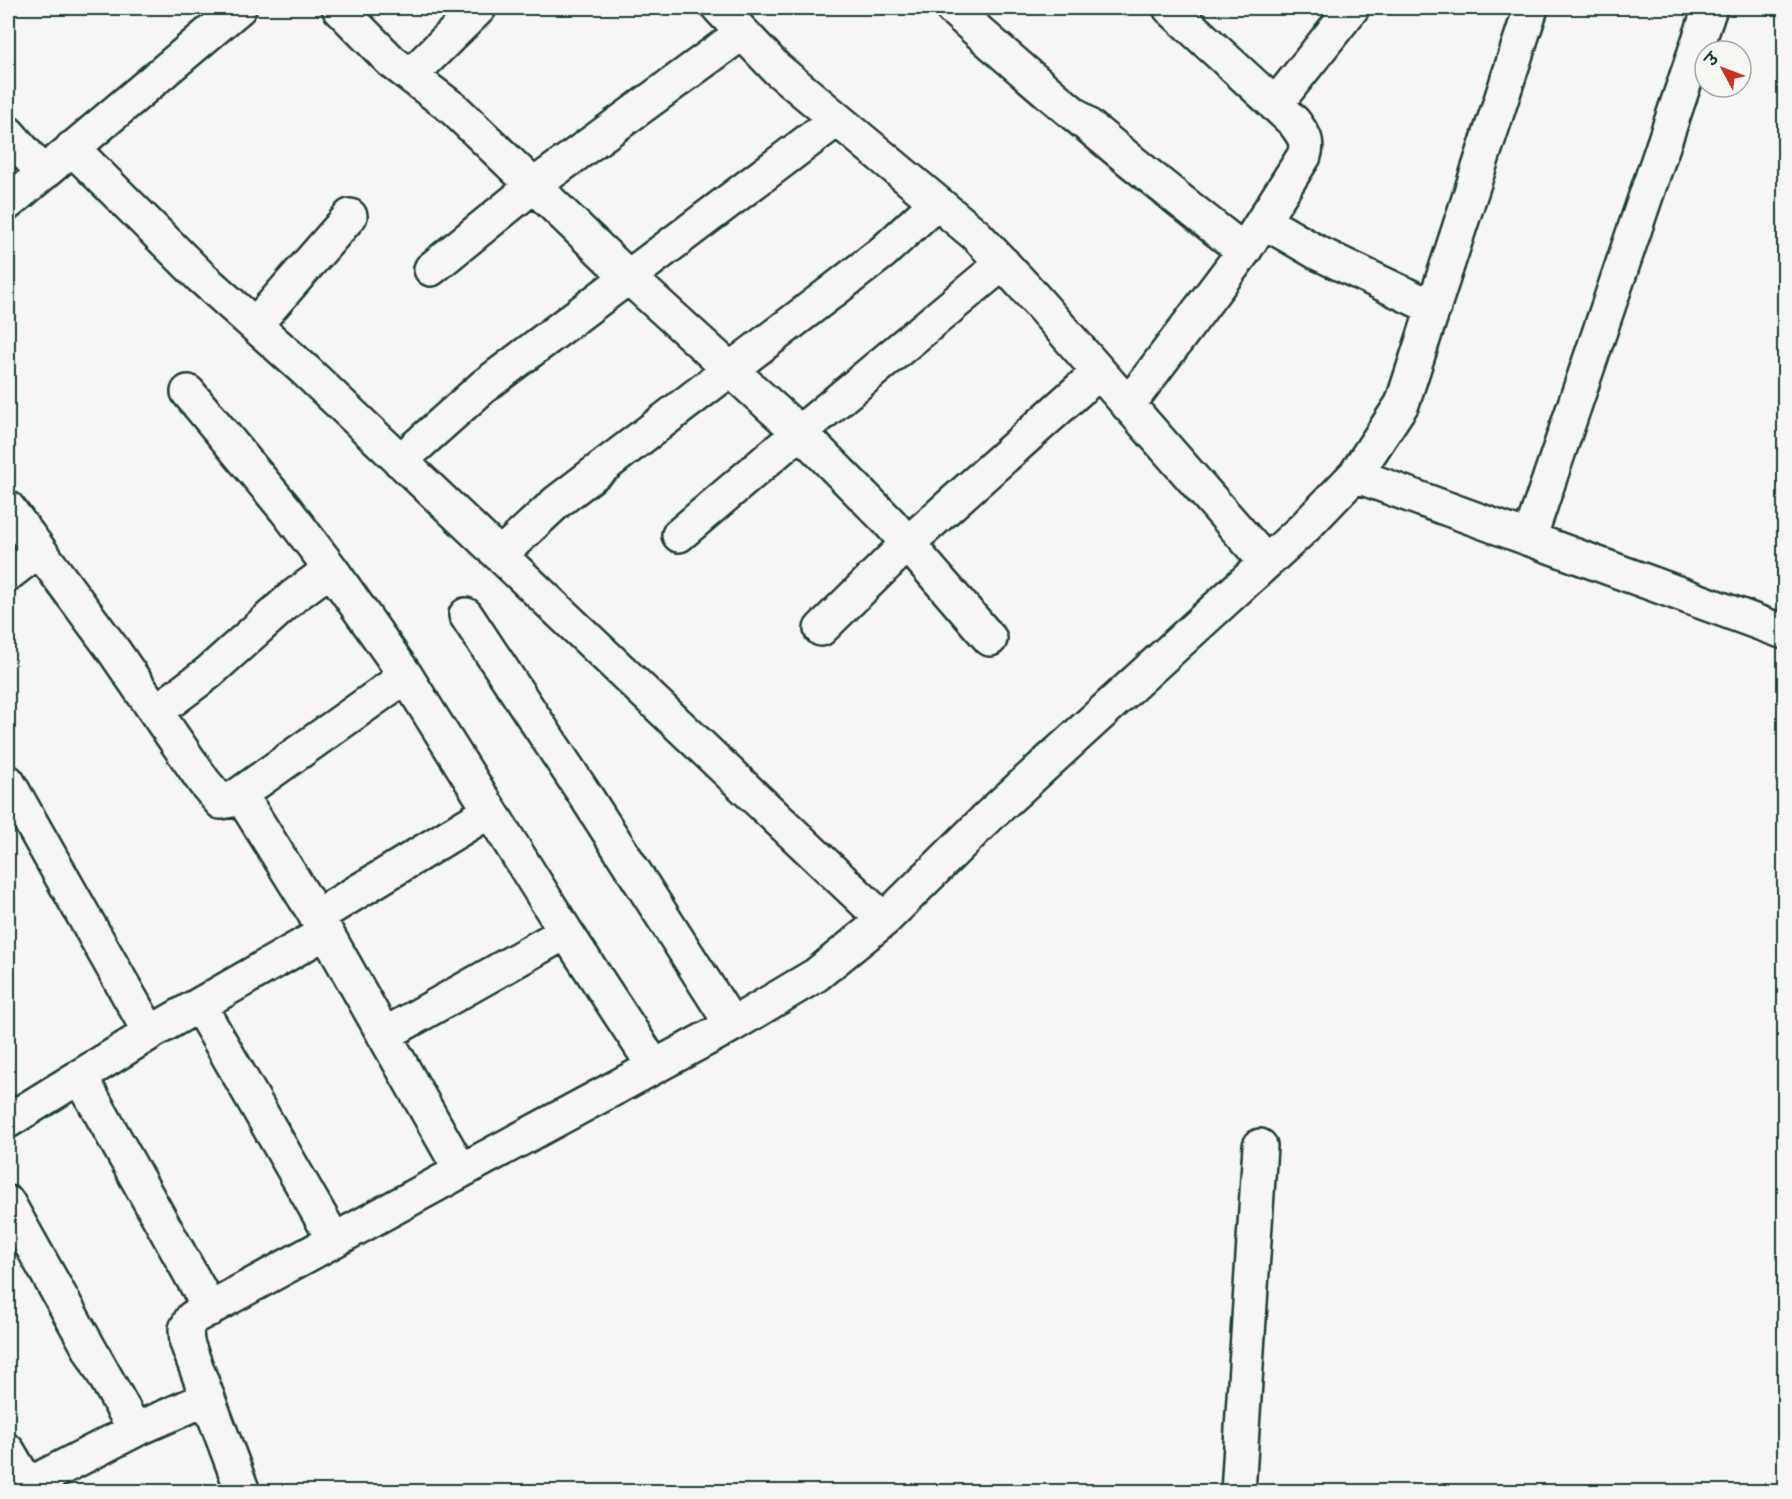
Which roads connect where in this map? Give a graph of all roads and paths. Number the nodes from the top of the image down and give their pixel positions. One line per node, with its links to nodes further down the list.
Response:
1 (239, 8): 15 (street)
2 (339, 8): 11 (street)
3 (480, 8): 11 (street)
4 (719, 8): 10 (street)
5 (952, 8): 22 (street)
6 (1170, 8): 12 (street)
7 (1352, 8): 12 (street)
8 (1531, 8): 26 (street)
9 (1710, 8): 37 (street)
10 (742, 33): 13 (street); 17 (street)
11 (411, 75): 17 (street)
12 (1275, 105): 21 (street)
13 (836, 120): 19 (street); 25 (street)
14 (8, 133): 16 (street)
15 (72, 148): 16 (street); 27 (street)
16 (43, 173): 18 (street)
17 (533, 186): 24 (street); 25 (street)
18 (8, 203)
19 (936, 204): 23 (street); 28 (street)
20 (350, 216): 27 (street)
21 (1263, 221): 22 (street); 26 (street)
22 (1244, 251): 31 (street)
23 (1003, 263): 29 (street); 32 (street)
24 (431, 269)
25 (630, 278): 28 (street); 33 (street)
26 (1434, 308): 34 (street)
27 (255, 325): 33 (street)
28 (732, 369): 32 (street); 40 (street)
29 (1099, 372): 31 (street); 38 (street)
30 (188, 392): 42 (street)
31 (1128, 405): 41 (street)
32 (800, 432): 36 (street); 38 (street)
33 (400, 460): 40 (street)
34 (1355, 475): 37 (street); 41 (street)
35 (8, 508): 39 (street)
36 (679, 535)
37 (1529, 539): 46 (street)
38 (907, 544): 45 (street); 47 (street)
39 (39, 550): 43 (street); 49 (street)
40 (500, 555): 53 (street)
41 (1266, 562): 53 (street)
42 (331, 569): 48 (street); 49 (street)
43 (8, 574)
44 (466, 615): 57 (street)
45 (821, 629)
46 (1785, 632)
47 (990, 639)
48 (406, 676): 51 (street); 52 (street)
49 (156, 712): 51 (street)
50 (8, 782): 58 (street)
51 (240, 794): 54 (street)
52 (490, 811): 54 (street); 55 (street)
53 (884, 920): 57 (street)
54 (321, 925): 56 (street); 59 (street)
55 (566, 932): 59 (street); 60 (street)
56 (199, 1005): 58 (street); 66 (street)
57 (732, 1025): 60 (street)
58 (150, 1034): 61 (street)
59 (384, 1035): 64 (street)
60 (654, 1066): 64 (street)
61 (80, 1076): 62 (street); 67 (street)
62 (8, 1121)
63 (1260, 1146): 73 (street)
64 (461, 1171): 66 (street)
65 (8, 1203): 69 (street)
66 (334, 1240): 67 (street)
67 (210, 1309): 68 (street)
68 (208, 1398): 69 (street); 72 (street)
69 (135, 1430): 71 (street)
70 (8, 1451): 71 (street)
71 (28, 1488)
72 (243, 1491)
73 (1238, 1491)

